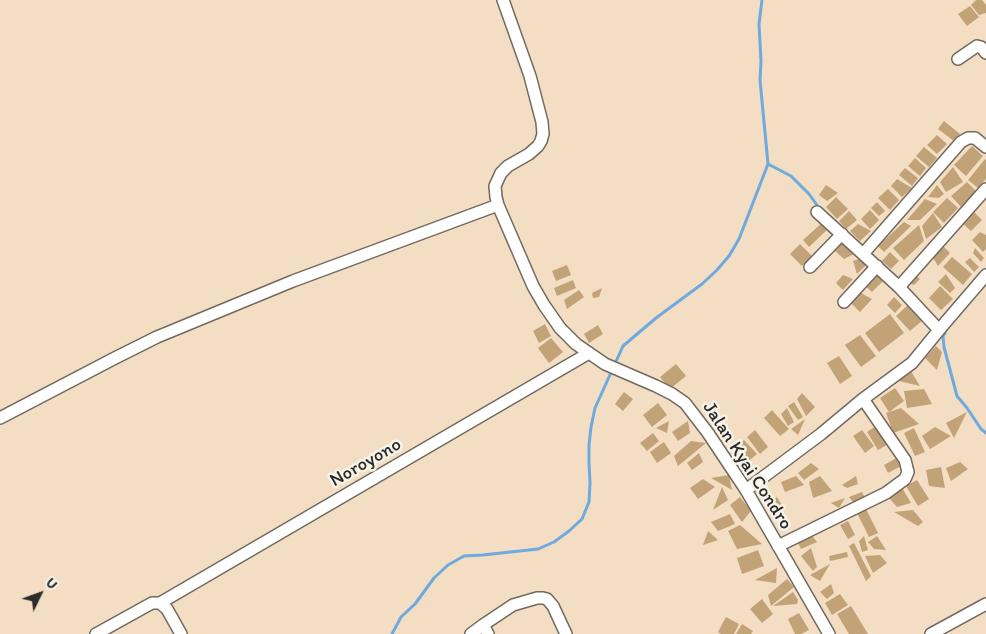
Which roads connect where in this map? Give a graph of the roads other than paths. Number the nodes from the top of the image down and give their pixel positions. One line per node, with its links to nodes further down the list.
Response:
1 (503, 0): 6 (street, Jalan Kyai Condro)
2 (986, 53): 3 (street)
3 (958, 59)
4 (986, 147): 9 (street)
5 (986, 189): 13 (street)
6 (498, 205): 16 (street, Jalan Kyai Condro); 18 (street)
7 (818, 212): 8 (street)
8 (842, 234): 9 (street); 10 (street)
9 (866, 252): 11 (street)
10 (810, 266)
11 (877, 266): 13 (street); 14 (street)
12 (986, 275): 15 (street)
13 (902, 284): 15 (street)
14 (844, 302)
15 (941, 328): 17 (street)
16 (589, 353): 19 (street, Jalan Kyai Condro); 21 (street, Noroyono)
17 (863, 399): 19 (street); 20 (street)
18 (0, 418)
19 (746, 490): 20 (street, Jalan Kyai Condro)
20 (778, 546): 28 (street, Jalan Kyai Condro)
21 (160, 602): 24 (street, Noroyono); 25 (street)
22 (986, 604): 29 (street)
23 (485, 630): 26 (street); 27 (street)
24 (96, 634)
25 (181, 634)
26 (471, 634)
27 (566, 634)
28 (828, 634)
29 (931, 634)

